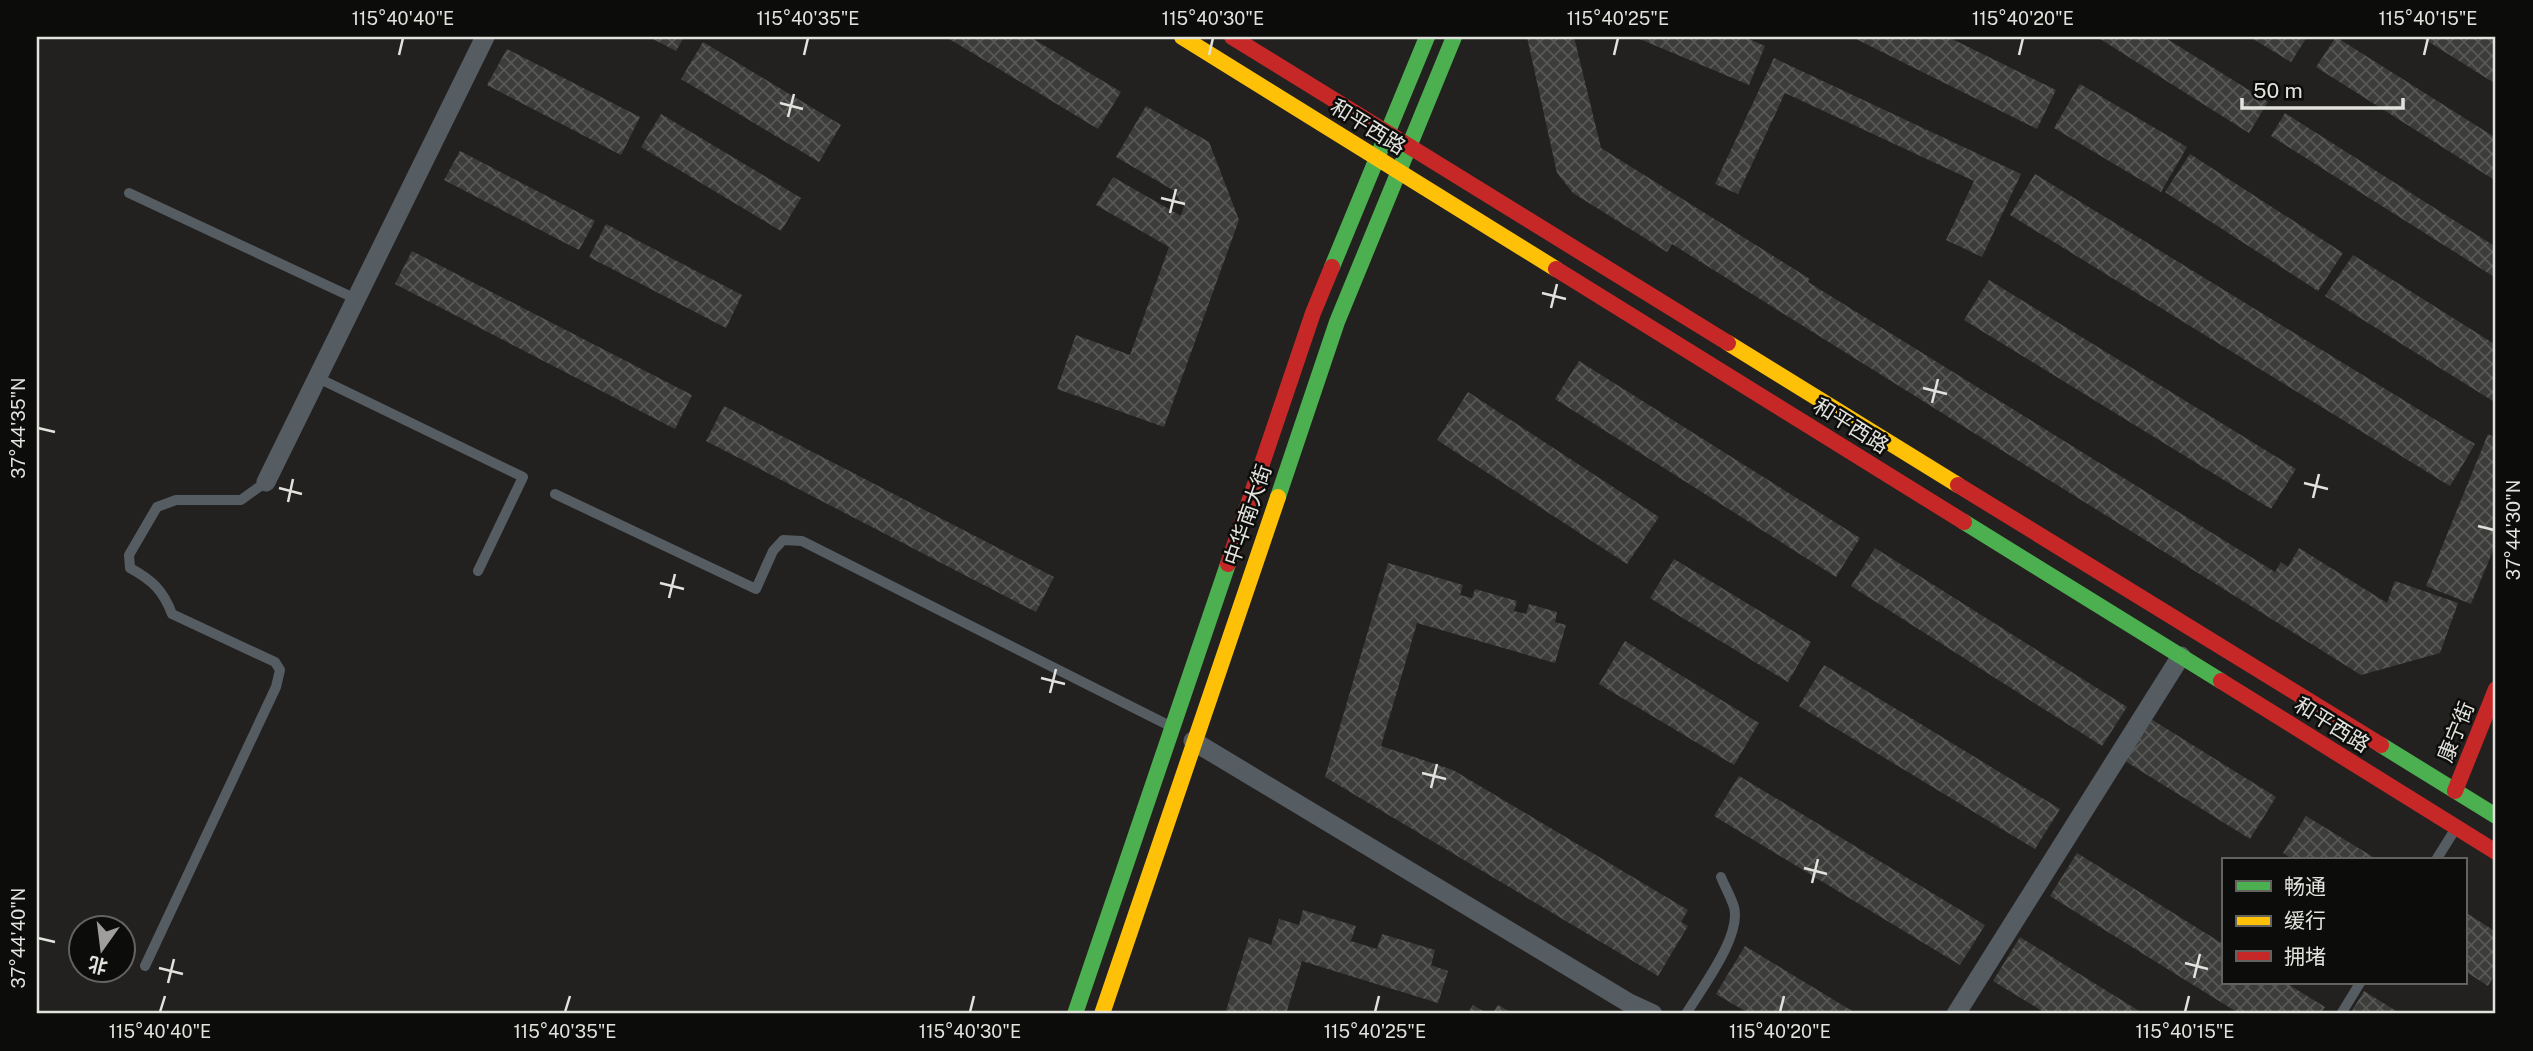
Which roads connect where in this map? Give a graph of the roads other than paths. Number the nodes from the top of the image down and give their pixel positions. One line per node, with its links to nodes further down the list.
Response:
1 (485, 37): 11 (street)
2 (1182, 37): 8 (main road, 和平西路)
3 (1232, 37): 6 (main road, 和平西路)
4 (1427, 37): 6 (main road, 中华南大街)
5 (1454, 37): 7 (main road, 中华南大街)
6 (1387, 133): 7 (main road, 和平西路); 8 (main road, 中华南大街)
7 (1409, 146): 9 (main road, 中华南大街); 20 (main road, 和平西路)
8 (1377, 157): 9 (main road, 和平西路); 18 (main road, 中华南大街)
9 (1399, 171): 16 (main road, 和平西路); 19 (main road, 中华南大街)
10 (129, 193): 11 (lane)
11 (356, 299): 12 (street)
12 (318, 378): 13 (street); 15 (lane)
13 (266, 482): 26 (lane)
14 (555, 494): 18 (lane)
15 (478, 570)
16 (2181, 656): 22 (main road, 和平西路); 32 (street)
17 (2496, 689): 20 (main road, 康宁街)
18 (1171, 727): 28 (main road, 中华南大街)
19 (1193, 741): 29 (main road, 中华南大街); 30 (street)
20 (2455, 791): 21 (main road, 和平西路)
21 (2496, 816)
22 (2456, 827): 23 (main road, 和平西路); 24 (lane)
23 (2496, 852)
24 (2437, 858)
25 (1720, 877): 31 (lane)
26 (145, 966)
27 (2359, 984): 33 (lane)
28 (1075, 1014)
29 (1102, 1014)
30 (1653, 1014)
31 (1686, 1014)
32 (1956, 1014)
33 (2341, 1014)

